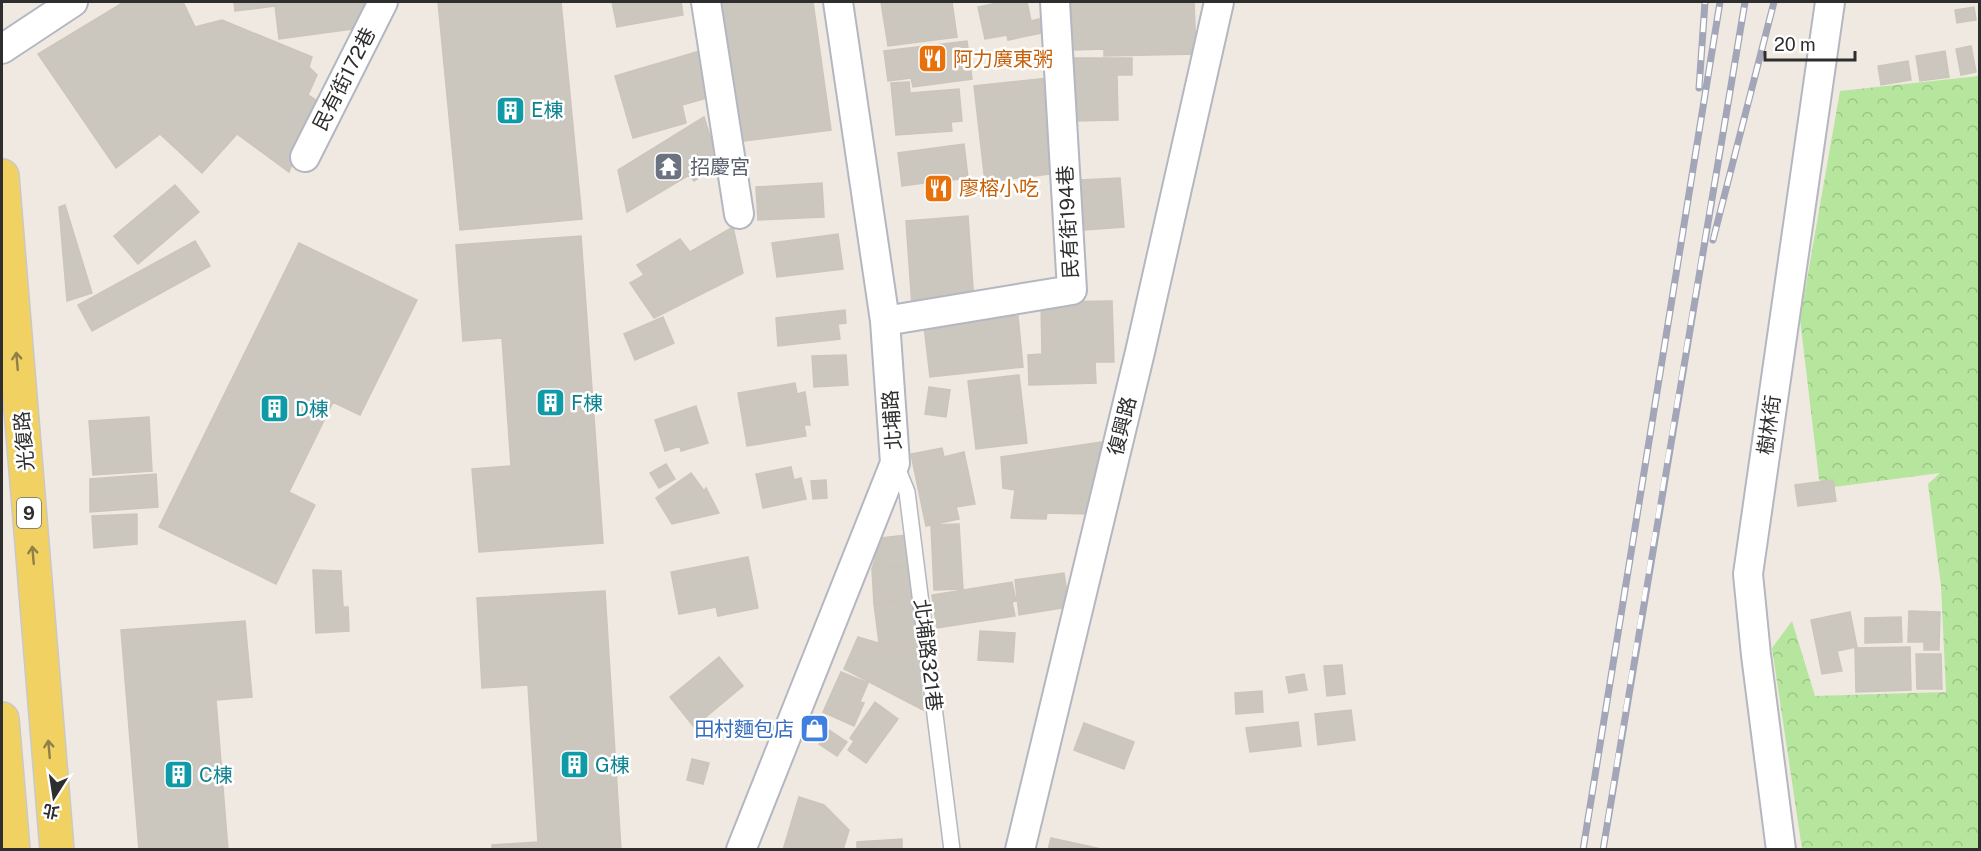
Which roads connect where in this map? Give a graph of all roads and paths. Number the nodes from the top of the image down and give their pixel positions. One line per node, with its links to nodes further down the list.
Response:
1 (74, 2): 8 (street)
2 (383, 2): 9 (street, 民有街172巷)
3 (706, 2): 11 (street)
4 (838, 2): 12 (street, 北埔路)
5 (1055, 2): 12 (street, 民有街194巷)
6 (1219, 2): 19 (street, 復興路)
7 (1830, 2): 20 (street, 樹林街)
8 (2, 49)
9 (305, 157)
10 (2, 176): 16 (main road, 光復路 / 9, one-way to 10)
11 (739, 214)
12 (885, 321): 13 (street, 北埔路)
13 (895, 463): 17 (street, 北埔路); 18 (lane, 北埔路321巷)
14 (2, 719): 15 (main road)
15 (13, 849)
16 (57, 849)
17 (741, 849)
18 (952, 849)
19 (1020, 849)
20 (1781, 849)

